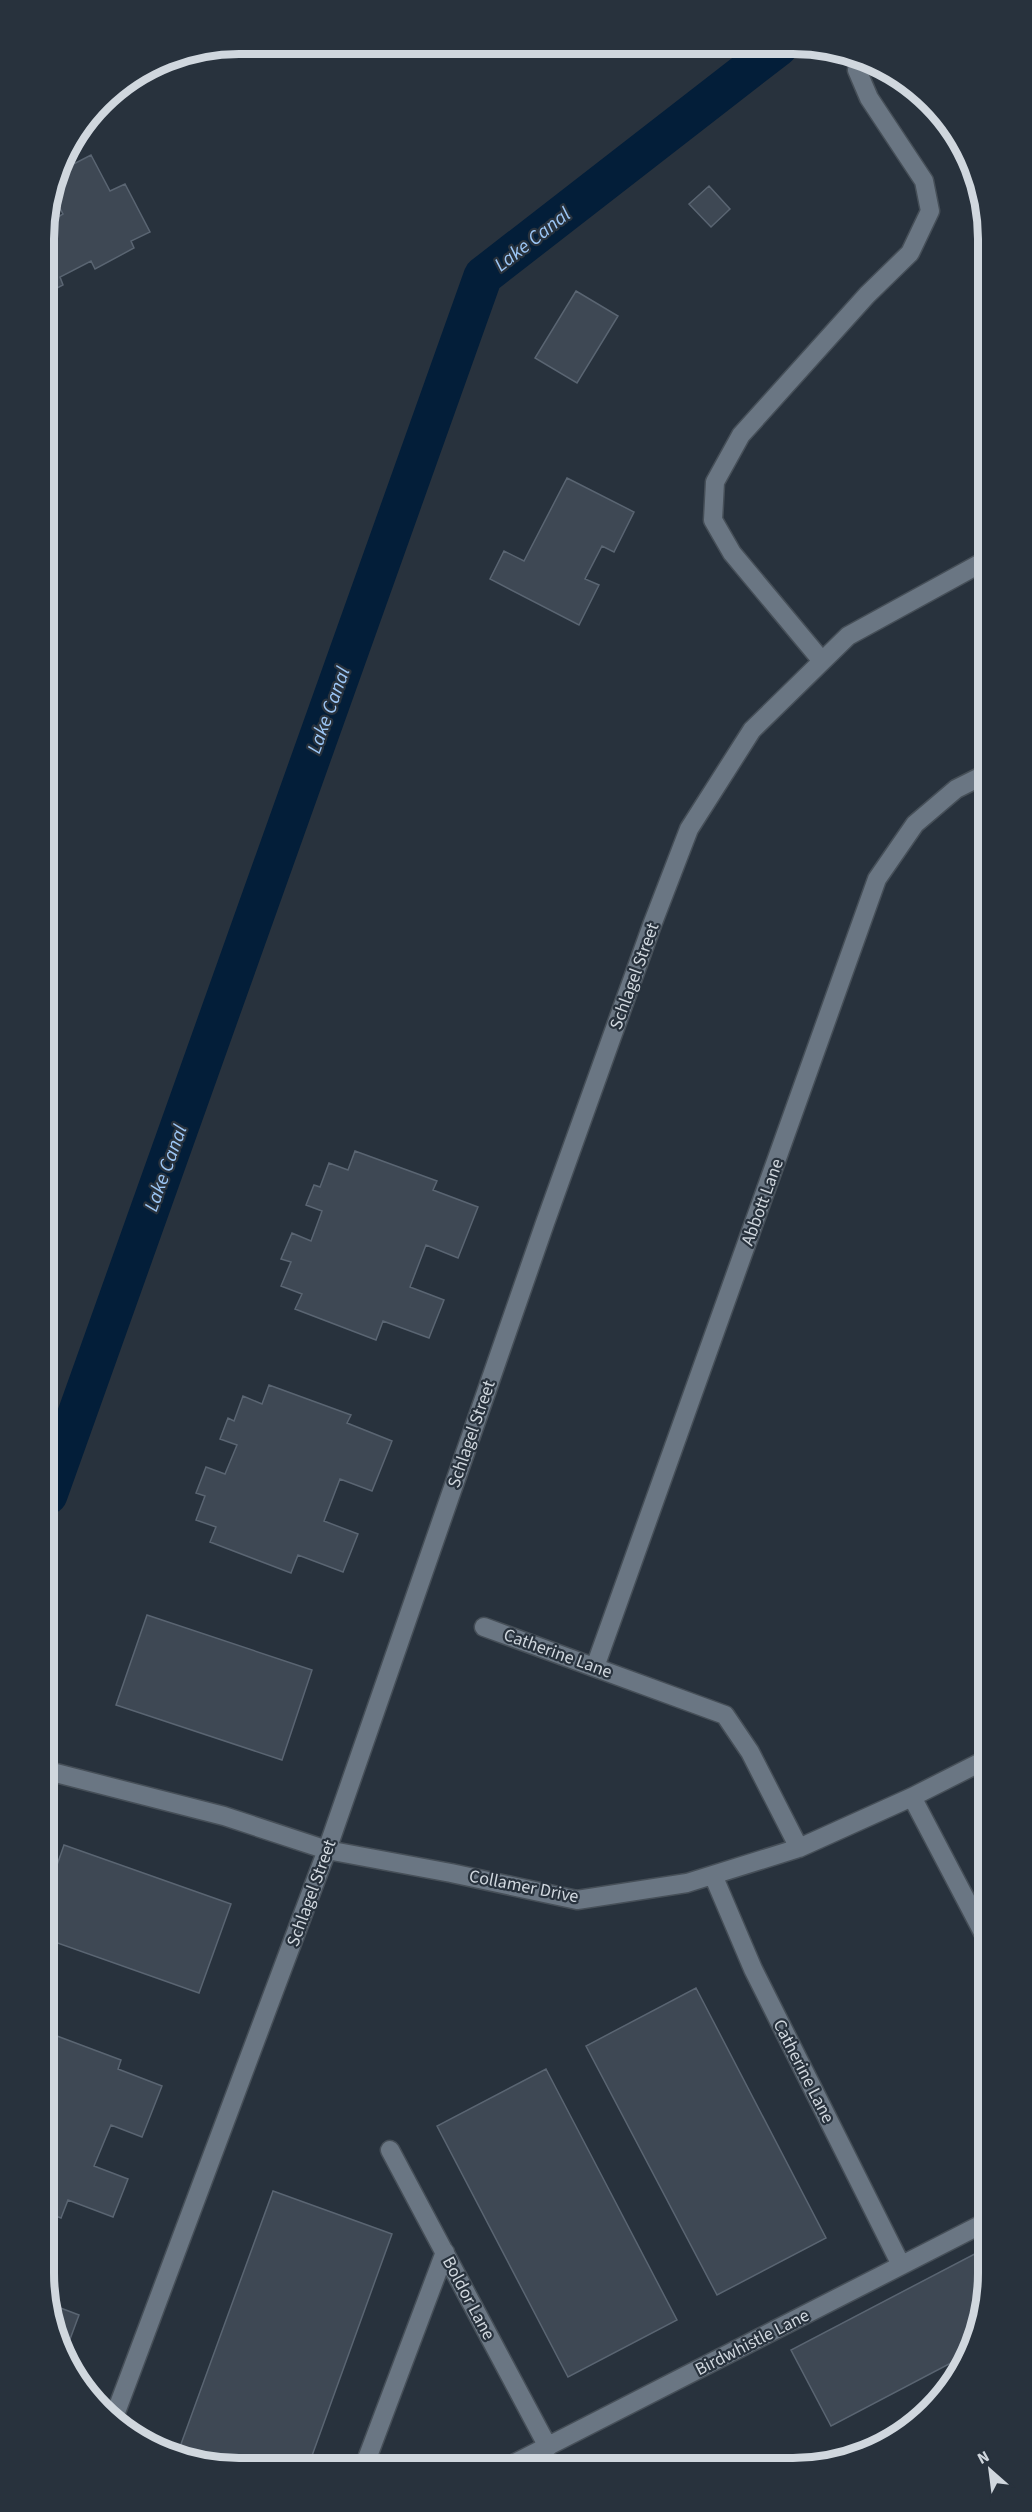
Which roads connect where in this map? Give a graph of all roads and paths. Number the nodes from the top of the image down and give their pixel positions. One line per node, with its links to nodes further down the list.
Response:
1 (859, 67): 3 (street)
2 (978, 565): 3 (street, Schlagel Street)
3 (822, 661): 11 (street, Schlagel Street)
4 (978, 778): 6 (street, Abbott Lane)
5 (484, 1627): 6 (street, Catherine Lane)
6 (595, 1666): 10 (street, Catherine Lane)
7 (978, 1765): 9 (street, Collamer Drive)
8 (54, 1773): 11 (street, Collamer Drive)
9 (912, 1797): 10 (street, Collamer Drive); 13 (street)
10 (799, 1848): 12 (street, Collamer Drive)
11 (327, 1850): 12 (street, Collamer Drive); 18 (street, Schlagel Street)
12 (712, 1875): 17 (street, Catherine Lane)
13 (978, 1923)
14 (390, 2150): 16 (street, Boldor Lane)
15 (978, 2226): 17 (street, Birdwhistle Lane)
16 (445, 2252): 19 (street, Boldor Lane); 20 (street)
17 (901, 2265): 19 (street, Birdwhistle Lane)
18 (116, 2411)
19 (548, 2447): 21 (street, Birdwhistle Lane)
20 (367, 2458)
21 (525, 2458)

